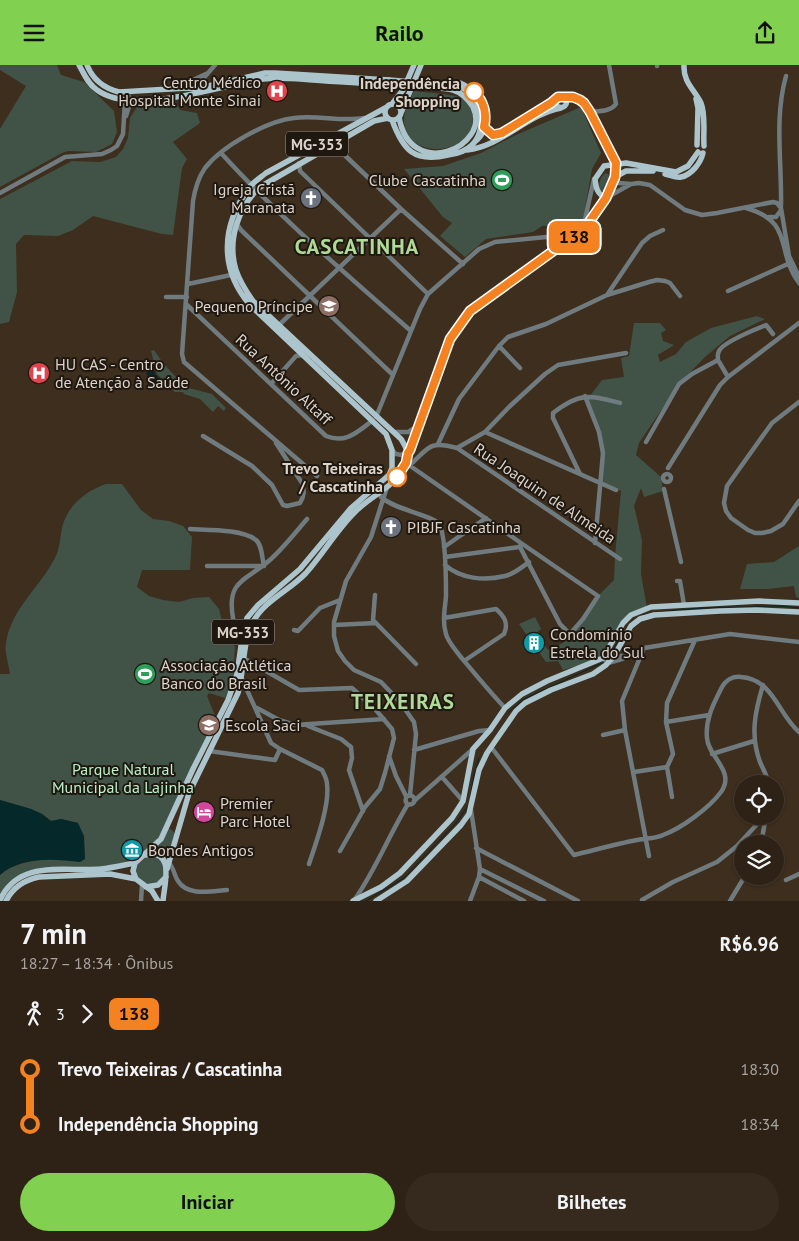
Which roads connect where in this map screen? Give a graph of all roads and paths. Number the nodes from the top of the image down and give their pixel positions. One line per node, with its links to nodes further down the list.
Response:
1 (79, 65): 17 (main road)
2 (87, 65): 17 (main road)
3 (215, 65): 8 (street)
4 (414, 65): 21 (main road, MG-353)
5 (421, 65): 24 (main road)
6 (609, 65): 23 (street)
7 (684, 65): 31 (main road)
8 (208, 73): 10 (street); 15 (street)
9 (786, 76): 45 (street)
10 (202, 80): 14 (street); 16 (street)
11 (389, 82): 13 (main road, bridge); 14 (main road); 17 (main road)
12 (433, 83): 13 (main road); 27 (main road); 28 (main road)
13 (426, 85): 24 (main road)
14 (204, 87): 16 (main road)
15 (175, 88): 16 (main road); 17 (main road)
16 (190, 88): 17 (main road)
17 (128, 97): 44 (street)
18 (565, 98): 19 (main road); 20 (main road); 22 (main road)
19 (556, 100): 22 (main road); 27 (main road)
20 (580, 100): 22 (main road); 23 (main road)
21 (389, 106): 24 (main road); 25 (main road, MG-353); 26 (main road)
22 (563, 107): 32 (main road)
23 (590, 112): 30 (main road)
24 (400, 115): 26 (main road, MG-353)
25 (365, 118): 33 (street); 43 (main road, MG-353)
26 (390, 119): 29 (main road, MG-353); 32 (main road)
27 (484, 127): 28 (main road)
28 (474, 143): 32 (main road)
29 (333, 144): 35 (main road, MG-353); 49 (street)
30 (607, 148): 34 (main road); 38 (main road)
31 (701, 149): 37 (main road); 40 (main road)
32 (465, 151)
33 (221, 153): 43 (street); 64 (street)
34 (611, 155): 36 (main road); 37 (main road)
35 (300, 163): 43 (main road, MG-353); 57 (street)
36 (616, 163): 37 (main road); 38 (main road); 40 (main road)
37 (626, 163)
38 (604, 166): 39 (main road)
39 (599, 171): 40 (main road); 41 (main road)
40 (615, 177): 42 (street); 46 (main road)
41 (595, 179): 46 (main road); 55 (street)
42 (631, 184): 46 (street); 48 (street)
43 (254, 188): 52 (main road, MG-353); 60 (street); 61 (main road, MG-353)
44 (0, 193)
45 (781, 195): 47 (street); 50 (street)
46 (606, 198): 55 (street)
47 (770, 202): 48 (street); 50 (street); 51 (street)
48 (743, 207): 51 (street)
49 (401, 209): 57 (street); 59 (street)
50 (781, 209): 51 (street); 58 (street)
51 (769, 217): 58 (street)
52 (237, 224): 53 (street); 56 (main road, MG-353)
53 (242, 230): 56 (street); 67 (street)
54 (663, 230): 68 (street)
55 (580, 233): 59 (street); 91 (street)
56 (234, 234): 74 (main road, MG-353)
57 (370, 239): 60 (street); 66 (street)
58 (789, 263): 62 (street); 63 (street); 65 (street)
59 (463, 264): 66 (street)
60 (339, 267): 67 (street); 75 (street)
61 (231, 275): 64 (street); 74 (main road, MG-353)
62 (799, 277)
63 (799, 283)
64 (188, 284): 71 (street)
65 (728, 291)
66 (428, 294): 75 (street)
67 (309, 295): 74 (street); 82 (street)
68 (607, 295): 69 (street); 77 (street)
69 (680, 296)
70 (166, 297): 71 (street)
71 (187, 297): 72 (street)
72 (186, 305): 84 (street, Rua Antônio Altaff); 95 (street)
73 (799, 323): 83 (street)
74 (278, 328): 78 (main road, MG-353); 89 (main road, MG-353)
75 (411, 331): 82 (street)
76 (773, 334): 80 (street)
77 (499, 346): 81 (street); 97 (street)
78 (298, 353): 84 (street); 90 (main road, MG-353)
79 (626, 353): 92 (street)
80 (718, 360): 83 (street); 96 (street)
81 (520, 367)
82 (392, 375): 88 (street)
83 (728, 377): 102 (street)
84 (271, 384): 90 (street, Rua Antônio Altaff)
85 (585, 396): 87 (street); 103 (street); 107 (street)
86 (799, 402): 111 (street)
87 (620, 403)
88 (380, 406): 89 (street); 90 (street)
89 (369, 410): 90 (main road, MG-353)
90 (374, 419): 93 (main road, MG-353); 99 (main road, MG-353)
91 (419, 425): 93 (street); 100 (street)
92 (485, 431): 98 (street); 103 (street)
93 (393, 432): 100 (main road, MG-353)
94 (203, 436): 95 (street)
95 (272, 438): 104 (street)
96 (646, 442)
97 (438, 443): 98 (street, Rua Joaquim de Almeida); 101 (street)
98 (457, 448): 115 (street, Rua Joaquim de Almeida)
99 (392, 452): 100 (street); 110 (main road); 137 (main road, MG-353)
100 (408, 453): 101 (main road, MG-353)
101 (408, 464): 110 (main road, MG-353); 112 (street)
102 (668, 468): 105 (street); 106 (street)
103 (580, 474): 107 (street)
104 (317, 476)
105 (664, 478): 106 (street); 108 (street)
106 (670, 478): 108 (street)
107 (600, 483): 109 (street); 115 (street)
108 (664, 489): 121 (street)
109 (616, 490)
110 (380, 496): 117 (street); 127 (street); 142 (main road, MG-353)
111 (799, 501)
112 (486, 518): 116 (street); 117 (street)
113 (307, 519): 124 (street)
114 (190, 529): 124 (street)
115 (595, 543): 119 (street, Rua Joaquim de Almeida)
116 (520, 545): 118 (street); 120 (street); 120 (street)
117 (444, 547): 118 (street)
118 (445, 557): 122 (street)
119 (620, 559)
120 (529, 562): 122 (street)
121 (681, 562)
122 (445, 565): 131 (street)
123 (207, 566): 124 (street)
124 (263, 566): 137 (street)
125 (677, 581): 129 (street)
126 (375, 595): 132 (street)
127 (340, 599): 133 (street); 134 (street)
128 (799, 603): 129 (main road)
129 (684, 605): 141 (main road)
130 (799, 612): 139 (main road)
131 (444, 618): 143 (street); 143 (street)
132 (376, 623): 133 (street); 144 (street)
133 (334, 625): 163 (street)
134 (294, 630)
135 (695, 640): 136 (street); 138 (street); 154 (street)
136 (799, 642)
137 (241, 644): 181 (main road, MG-353)
138 (644, 648): 140 (street); 157 (street)
139 (614, 656): 140 (street); 141 (main road)
140 (625, 656): 141 (street)
141 (606, 658): 150 (main road); 153 (main road)
142 (245, 659): 145 (main road, MG-353); 152 (street)
143 (464, 661): 150 (street)
144 (416, 664)
145 (242, 679): 147 (street); 148 (main road, MG-353)
146 (763, 685): 151 (street); 158 (street); 160 (street)
147 (249, 691): 148 (street); 149 (street)
148 (238, 693): 165 (main road, MG-353)
149 (256, 707): 155 (street); 162 (street)
150 (505, 708): 153 (main road); 156 (main road)
151 (709, 715): 154 (street); 166 (street)
152 (384, 719): 155 (street); 167 (street)
153 (508, 721): 161 (main road)
154 (666, 722): 169 (street)
155 (306, 726): 179 (street)
156 (490, 730): 161 (main road); 163 (street); 164 (main road)
157 (625, 730): 159 (street); 170 (street)
158 (799, 732)
159 (603, 735)
160 (754, 741): 166 (street); 171 (street)
161 (491, 747): 168 (main road); 183 (street)
162 (280, 749): 165 (street); 189 (street)
163 (414, 749): 173 (street)
164 (473, 749): 168 (main road); 172 (street); 176 (main road)
165 (209, 751): 182 (main road, MG-353)
166 (712, 754): 183 (street)
167 (389, 755): 173 (street); 179 (street)
168 (485, 757): 178 (main road)
169 (668, 767): 170 (street); 174 (street)
170 (634, 772): 183 (street)
171 (765, 775)
172 (442, 777): 175 (street); 176 (street)
173 (408, 796): 175 (street); 177 (street)
174 (672, 797)
175 (414, 801): 177 (street)
176 (463, 801): 205 (main road)
177 (408, 805): 205 (street)
178 (470, 808): 184 (street); 206 (main road)
179 (363, 811): 185 (street)
180 (756, 825): 200 (street)
181 (167, 827): 182 (main road); 186 (main road, MG-353)
182 (177, 834): 190 (main road, MG-353)
183 (645, 838): 187 (street)
184 (476, 849): 191 (street); 210 (street)
185 (340, 851)
186 (143, 855): 188 (main road, MG-353); 190 (main road)
187 (649, 856)
188 (135, 863): 194 (main road); 199 (main road)
189 (309, 864)
190 (168, 869): 196 (main road); 198 (street); 204 (main road, MG-353)
191 (480, 869): 193 (street); 209 (street)
192 (799, 874): 195 (street)
193 (479, 877): 207 (street); 208 (street)
194 (136, 879): 196 (main road); 201 (main road)
195 (786, 880)
196 (143, 885): 202 (street); 203 (main road)
197 (740, 885): 211 (street)
198 (227, 889)
199 (0, 900)
200 (642, 900)
201 (6, 901)
202 (141, 901)
203 (158, 901)
204 (163, 901)
205 (354, 901)
206 (376, 901)
207 (470, 901)
208 (524, 901)
209 (544, 901)
210 (578, 901)
211 (732, 901)

